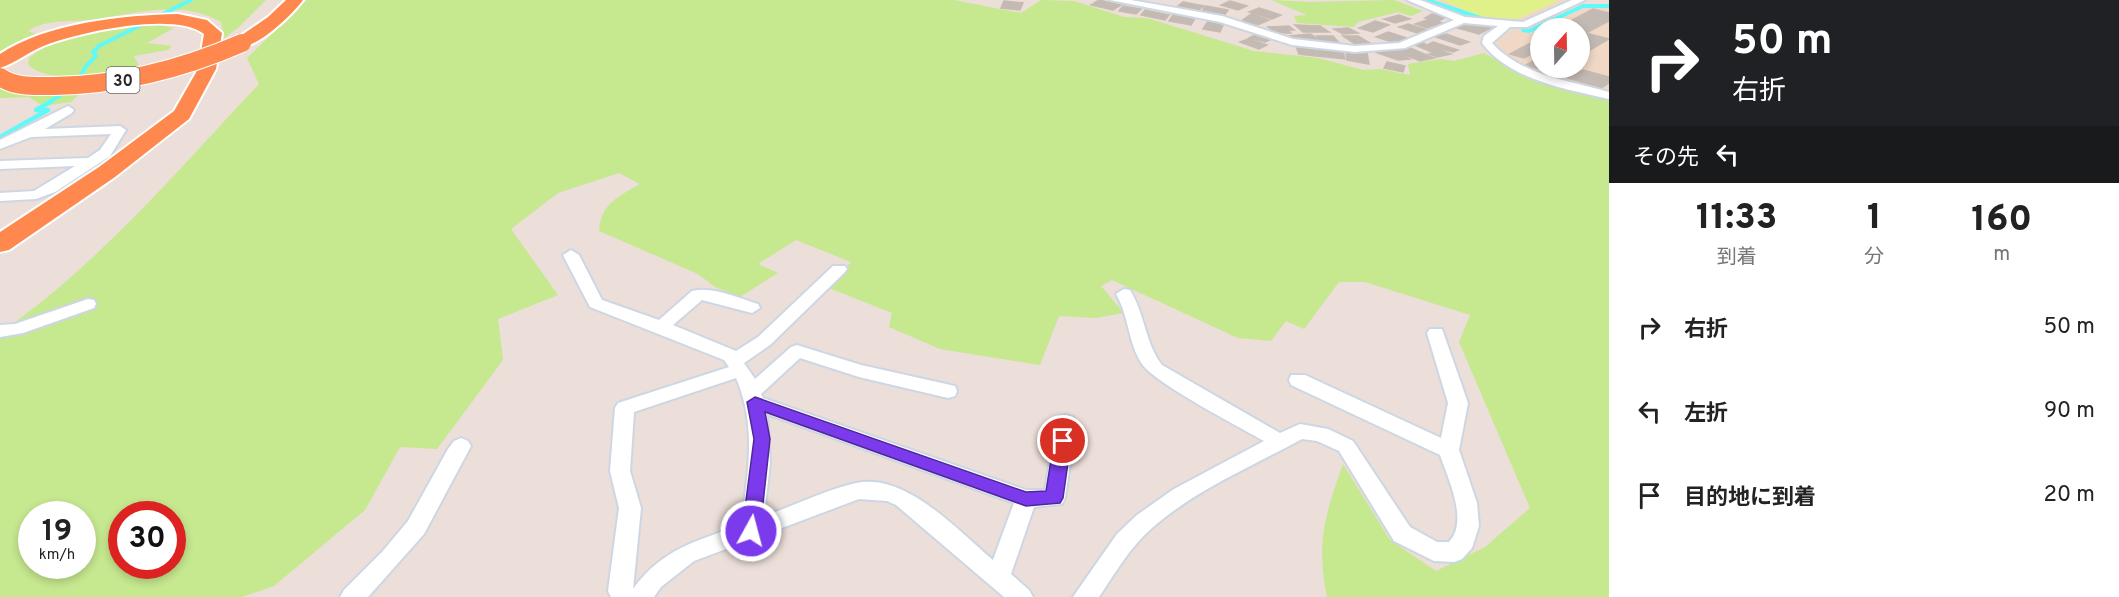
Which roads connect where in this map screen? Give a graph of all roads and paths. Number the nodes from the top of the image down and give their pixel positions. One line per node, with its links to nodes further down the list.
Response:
1 (282, 0): 8 (highway, 30)
2 (295, 0): 8 (highway, 30)
3 (1115, 0): 6 (street)
4 (1412, 0): 6 (street)
5 (1580, 0): 7 (street)
6 (1463, 20): 7 (street)
7 (1507, 24): 10 (street)
8 (236, 42): 9 (highway, 30, bridge)
9 (5, 70): 17 (highway, 30)
10 (1609, 96)
11 (68, 110): 12 (street)
12 (29, 133): 13 (street); 14 (street)
13 (0, 145)
14 (90, 162): 15 (street); 16 (street)
15 (0, 165)
16 (0, 197)
17 (0, 244)
18 (571, 255): 23 (street)
19 (838, 269): 26 (street)
20 (1124, 294): 31 (street)
21 (88, 304): 24 (street)
22 (752, 308): 23 (street)
23 (662, 327): 26 (street)
24 (0, 331)
25 (1436, 333): 33 (street)
26 (737, 366): 29 (street); 38 (street)
27 (1298, 380): 33 (street)
28 (948, 391): 29 (street)
29 (754, 397): 34 (street); 35 (street)
30 (1066, 422): 34 (street)
31 (1280, 441): 33 (street); 41 (street)
32 (460, 446): 37 (street)
33 (1449, 450)
34 (1026, 499): 36 (street)
35 (751, 531): 36 (street); 39 (street)
36 (998, 578): 40 (street)
37 (352, 597)
38 (624, 597)
39 (641, 597)
40 (1021, 597)
41 (1085, 597)

